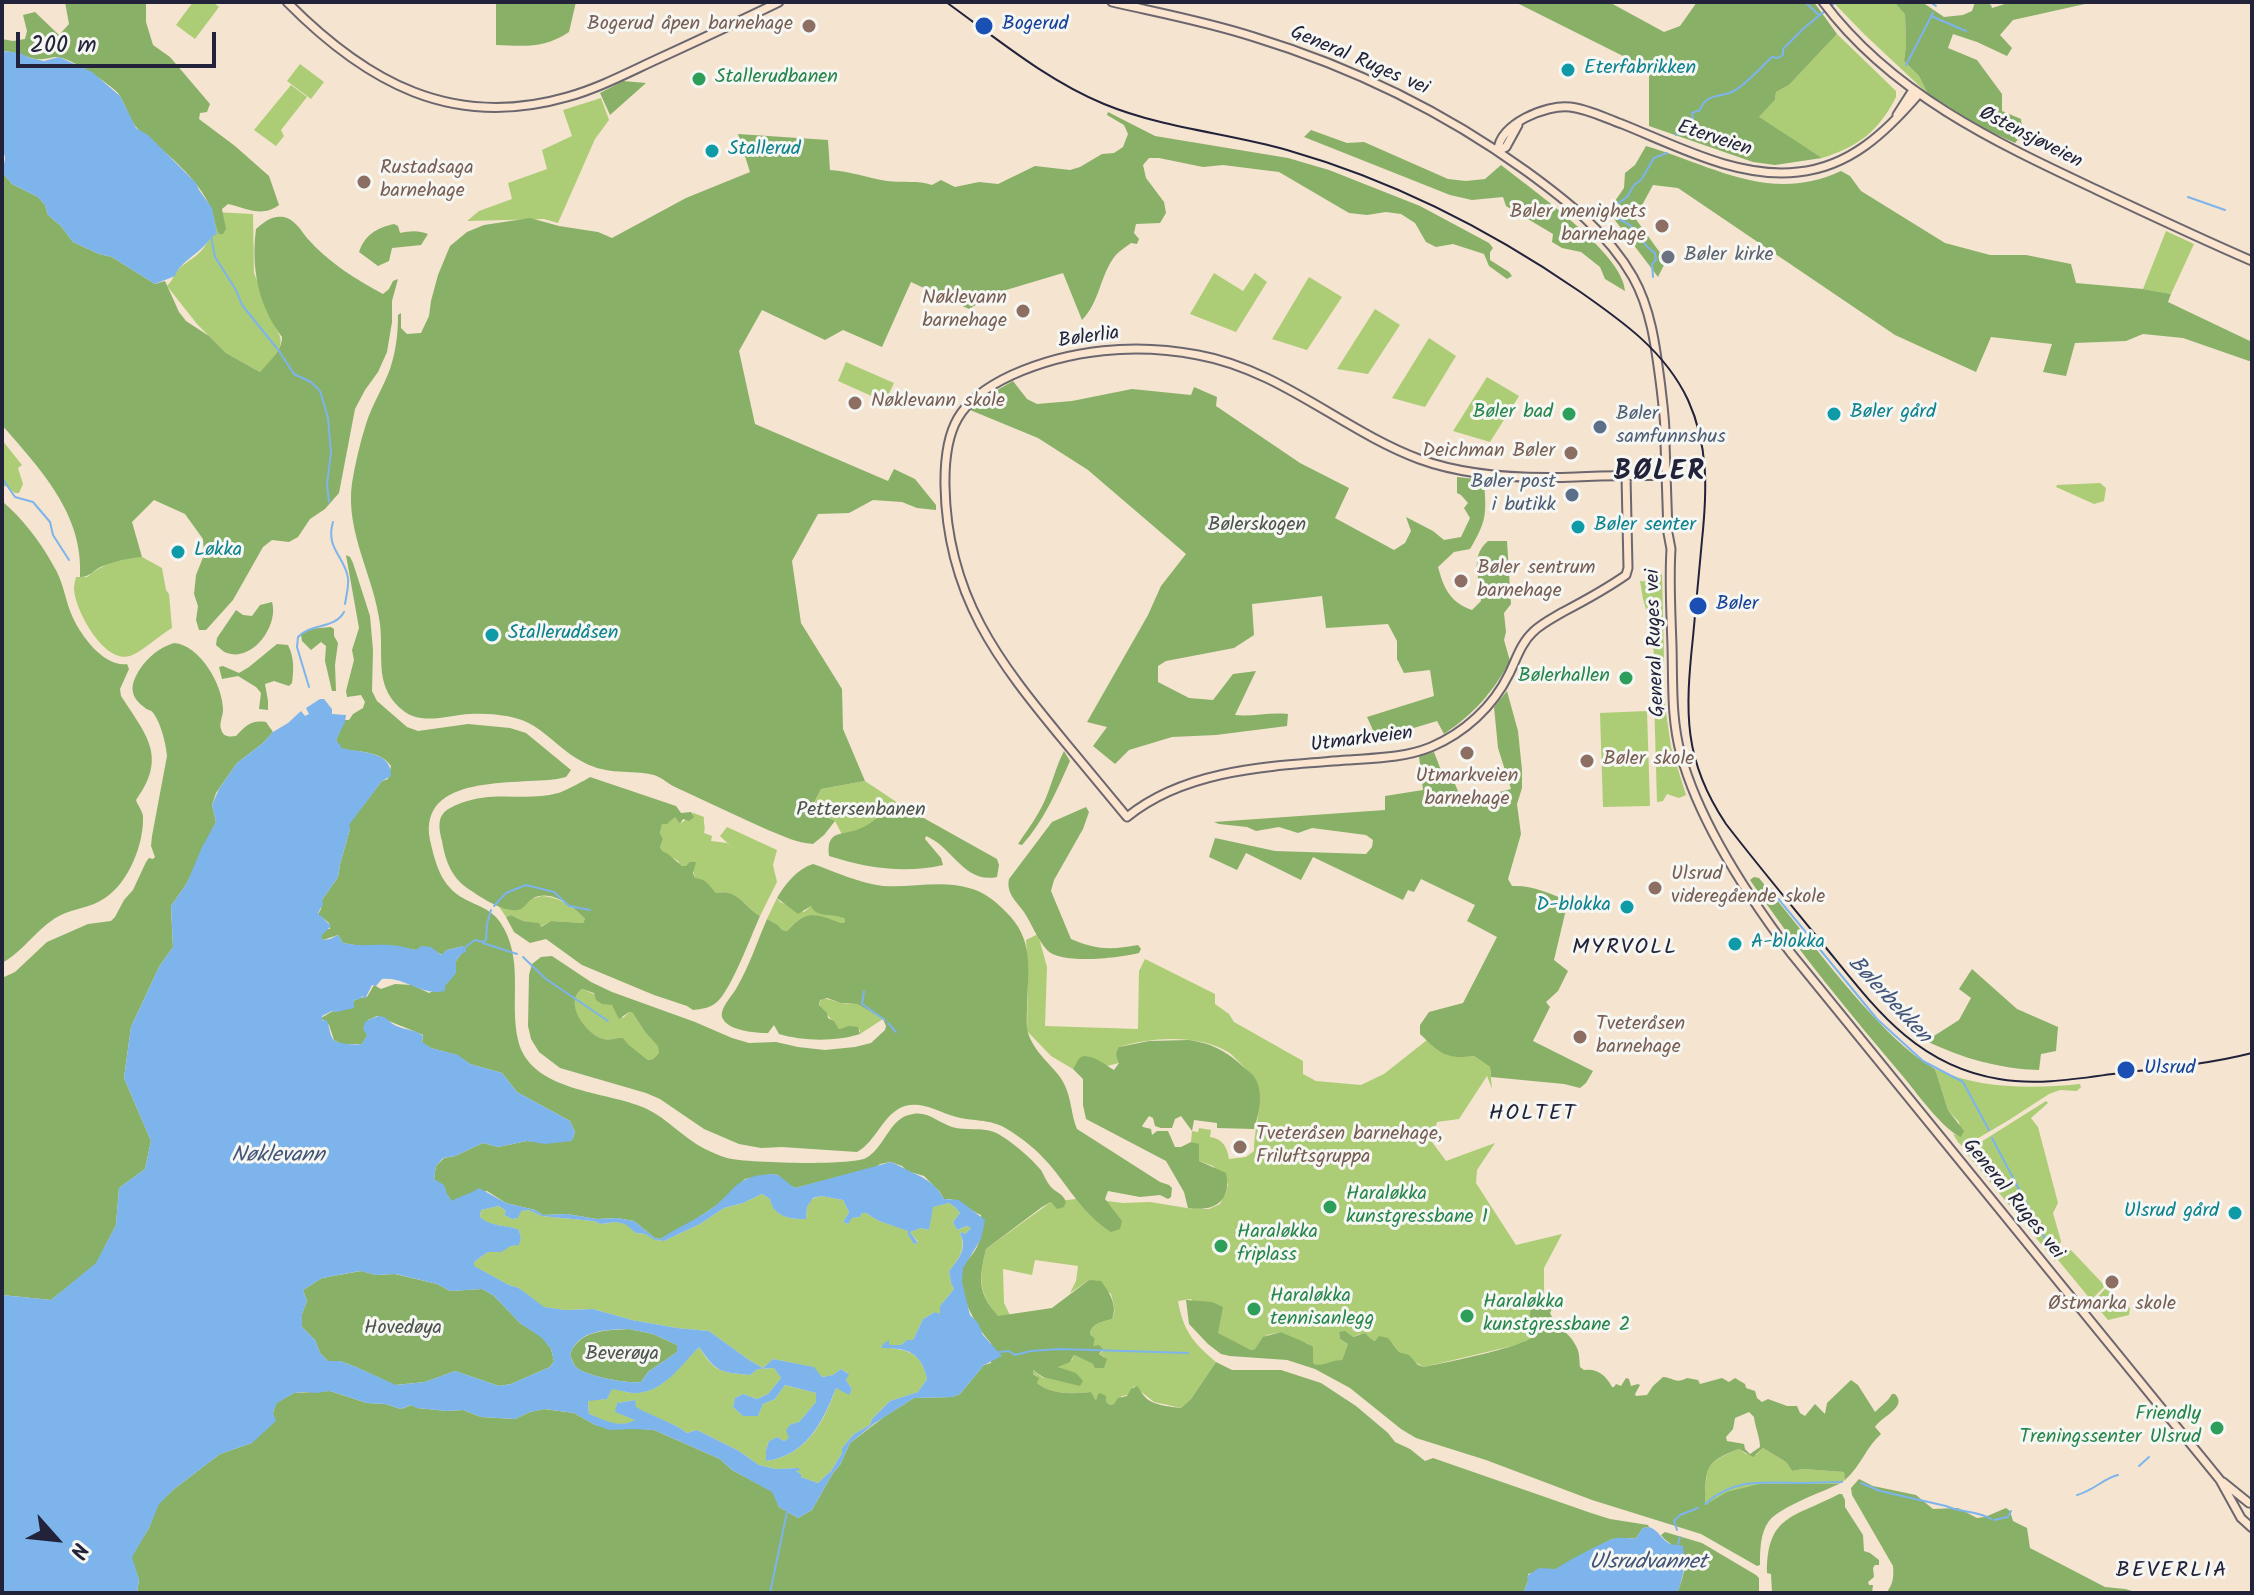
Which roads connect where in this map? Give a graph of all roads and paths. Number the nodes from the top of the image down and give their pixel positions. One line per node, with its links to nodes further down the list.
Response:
1 (287, 2): 2 (main road)
2 (779, 2)
3 (1112, 2): 6 (main road, General Ruges vei)
4 (1827, 7): 5 (main road, Østensjøveien)
5 (1916, 93): 6 (main road, Eterveien); 7 (main road, Østensjøveien)
6 (1498, 151): 8 (main road, General Ruges vei)
7 (2252, 261)
8 (1670, 475): 9 (main road, Bølerlia); 11 (main road, General Ruges vei)
9 (1626, 476): 10 (main road, Utmarkveien); 10 (main road, Bølerlia)
10 (1127, 817)
11 (2220, 1480): 12 (main road, General Ruges vei); 13 (main road, General Ruges vei)
12 (2250, 1504): 13 (main road)
13 (2240, 1514): 14 (main road, General Ruges vei)
14 (2251, 1524)

